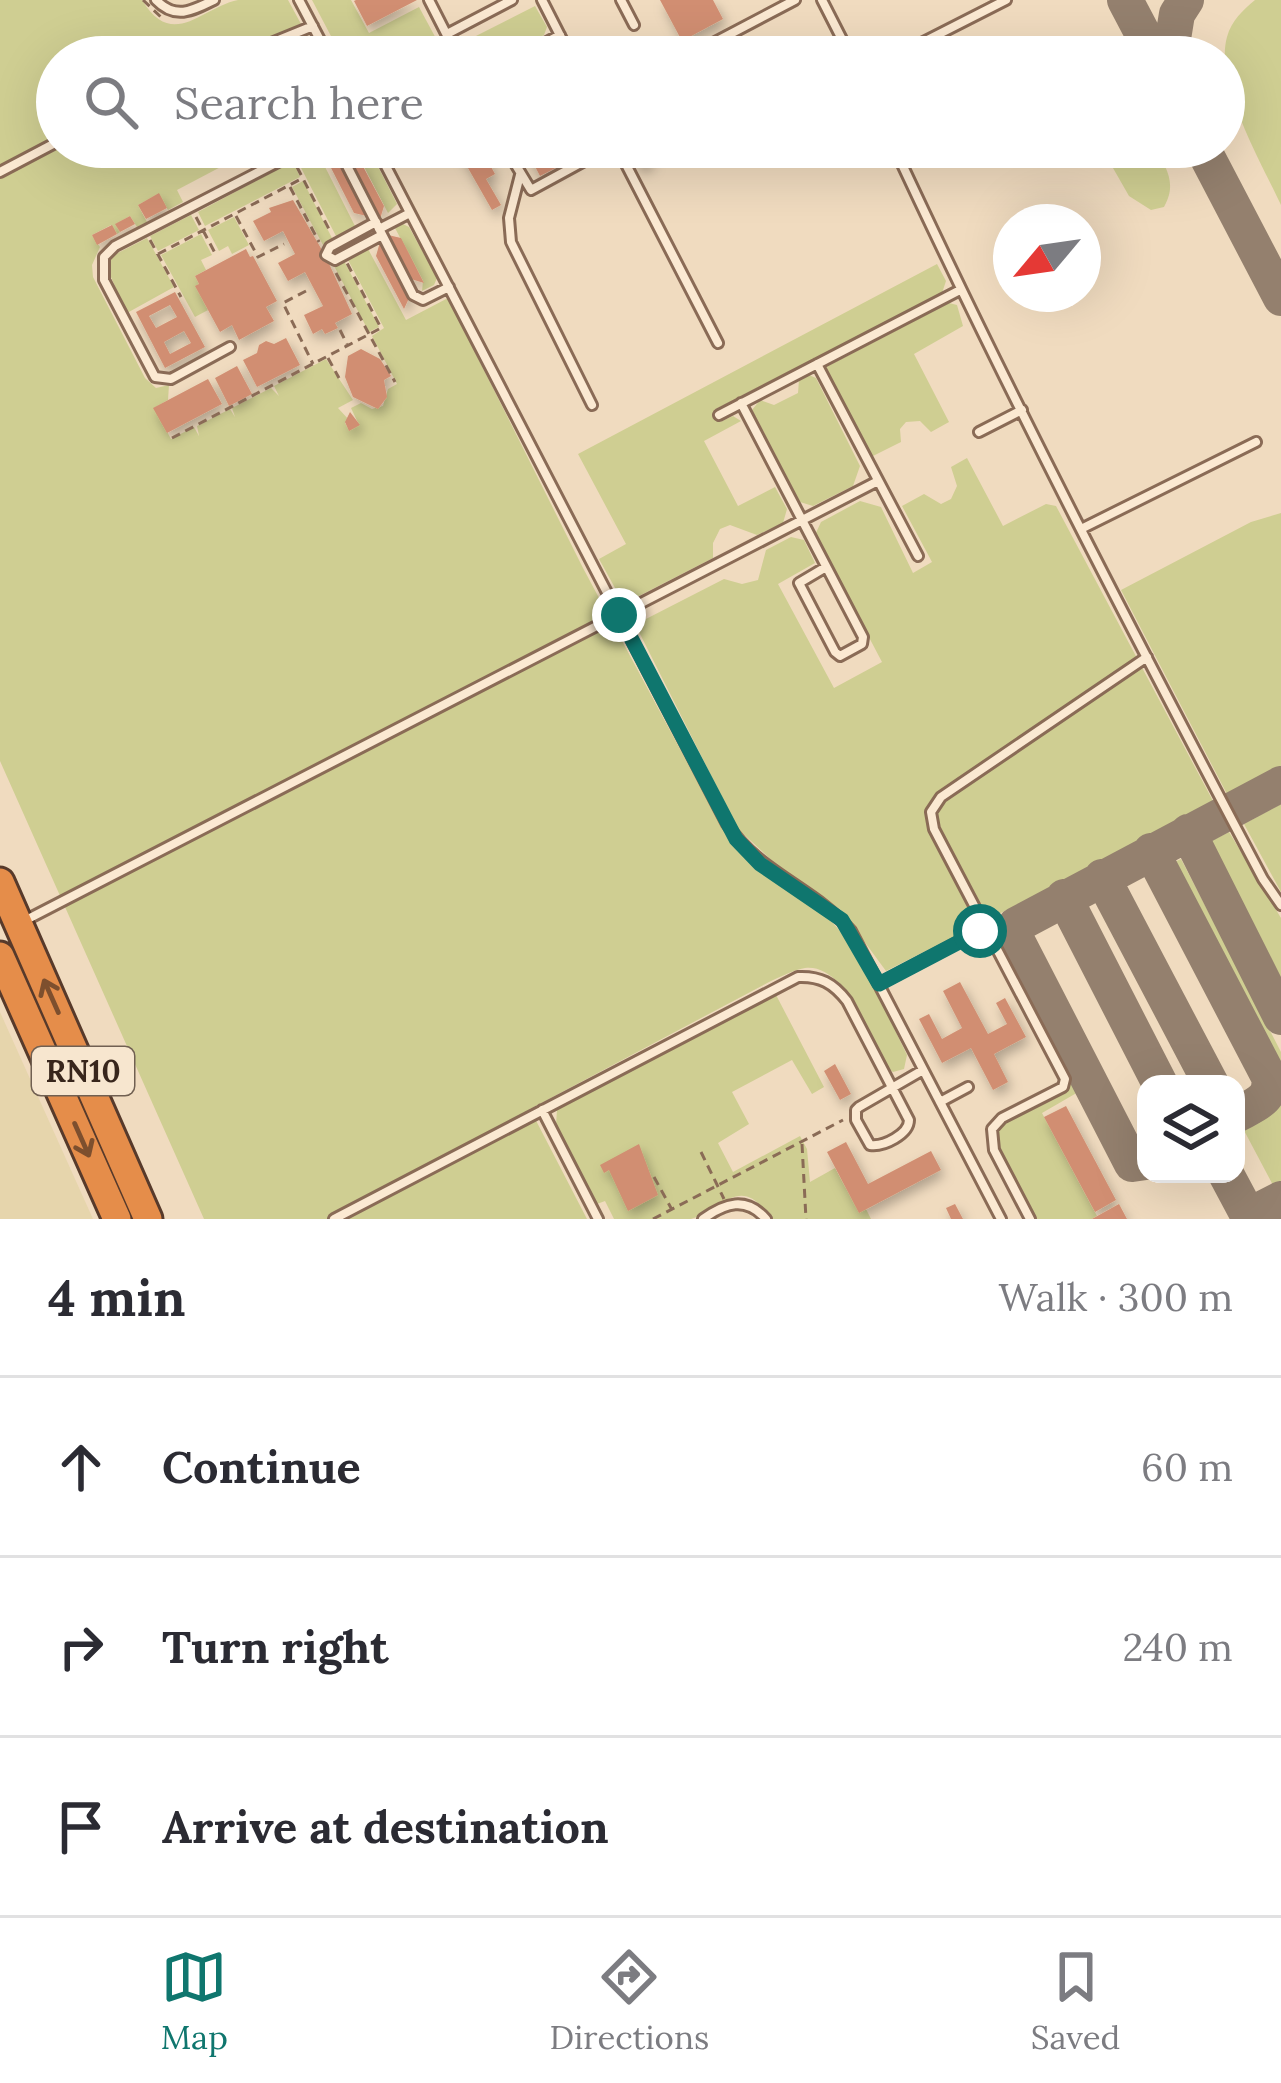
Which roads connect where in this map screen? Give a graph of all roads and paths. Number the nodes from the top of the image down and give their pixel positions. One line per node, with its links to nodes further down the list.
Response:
1 (156, 0): 2 (lane)
2 (214, 0)
3 (299, 0): 12 (lane)
4 (429, 0): 13 (lane)
5 (512, 0): 13 (lane)
6 (542, 0): 14 (lane)
7 (795, 0): 17 (lane)
8 (822, 0): 18 (lane)
9 (1006, 0): 19 (lane)
10 (624, 1): 11 (lane)
11 (634, 25)
12 (313, 26): 15 (lane); 16 (lane)
13 (447, 34)
14 (560, 35)
15 (288, 36)
16 (318, 36)
17 (727, 36)
18 (840, 36)
19 (936, 36)
20 (36, 153): 29 (lane)
21 (267, 168): 33 (lane)
22 (298, 168): 31 (path)
23 (347, 168): 36 (lane)
24 (387, 168): 34 (lane)
25 (516, 168): 30 (lane)
26 (573, 168): 30 (lane)
27 (625, 168): 51 (lane)
28 (904, 168): 46 (lane)
29 (0, 172)
30 (520, 175): 62 (lane)
31 (303, 178): 32 (path); 39 (path)
32 (289, 186): 35 (path); 43 (path)
33 (191, 207): 37 (path); 38 (lane)
34 (410, 213): 36 (lane); 45 (lane)
35 (235, 214): 37 (path); 40 (path)
36 (379, 228): 39 (lane); 44 (lane); 45 (lane)
37 (203, 230): 41 (path); 42 (path)
38 (145, 231): 42 (path); 53 (lane)
39 (337, 243): 43 (lane)
40 (284, 244)
41 (215, 253)
42 (158, 254): 48 (path)
43 (327, 256): 44 (lane); 50 (path)
44 (344, 256): 50 (path)
45 (449, 286): 77 (lane)
46 (960, 290): 56 (lane); 64 (lane)
47 (306, 291): 55 (path)
48 (181, 297)
49 (340, 330): 52 (path)
50 (369, 335): 52 (path); 58 (path)
51 (718, 343)
52 (348, 345): 54 (path)
53 (230, 347)
54 (327, 356): 55 (path); 57 (path)
55 (313, 364): 59 (path)
56 (818, 364): 61 (lane); 72 (lane)
57 (339, 378)
58 (394, 382)
59 (272, 385): 60 (path); 63 (path)
60 (277, 396)
61 (741, 403): 65 (lane); 73 (lane)
62 (592, 405)
63 (230, 407): 66 (path); 67 (path)
64 (1022, 410): 68 (lane); 74 (lane)
65 (719, 415)
66 (235, 417)
67 (194, 426): 69 (path); 70 (path)
68 (979, 432)
69 (199, 435)
70 (172, 437)
71 (1256, 442): 74 (lane)
72 (878, 481): 73 (lane); 75 (lane)
73 (801, 521): 76 (lane); 77 (lane)
74 (1081, 529): 78 (lane)
75 (918, 556)
76 (826, 567): 76 (lane)
77 (619, 615): 81 (lane); 84 (lane)
78 (1147, 657): 80 (lane); 82 (lane)
79 (0, 882): 81 (highway, RN10)
80 (1281, 905)
81 (9, 927): 98 (highway, RN10, one-way to 81)
82 (986, 928): 84 (lane); 106 (lane)
83 (0, 956): 97 (highway, RN10, one-way to 97)
84 (879, 984): 85 (lane)
85 (923, 1070): 87 (lane); 88 (lane)
86 (968, 1087): 88 (lane)
87 (892, 1088): 89 (lane); 90 (lane); 90 (lane)
88 (940, 1102): 105 (lane)
89 (542, 1110): 99 (lane); 100 (lane)
90 (854, 1114): 91 (path)
91 (801, 1143): 94 (path); 104 (path)
92 (701, 1152): 94 (path)
93 (654, 1177): 96 (path)
94 (718, 1186): 95 (path); 96 (path)
95 (727, 1205): 102 (lane); 103 (lane)
96 (671, 1210): 101 (path)
97 (117, 1219)
98 (148, 1219)
99 (334, 1219)
100 (598, 1219)
101 (653, 1219)
102 (703, 1219)
103 (766, 1219)
104 (806, 1219)
105 (1001, 1219)
106 (1030, 1219)

